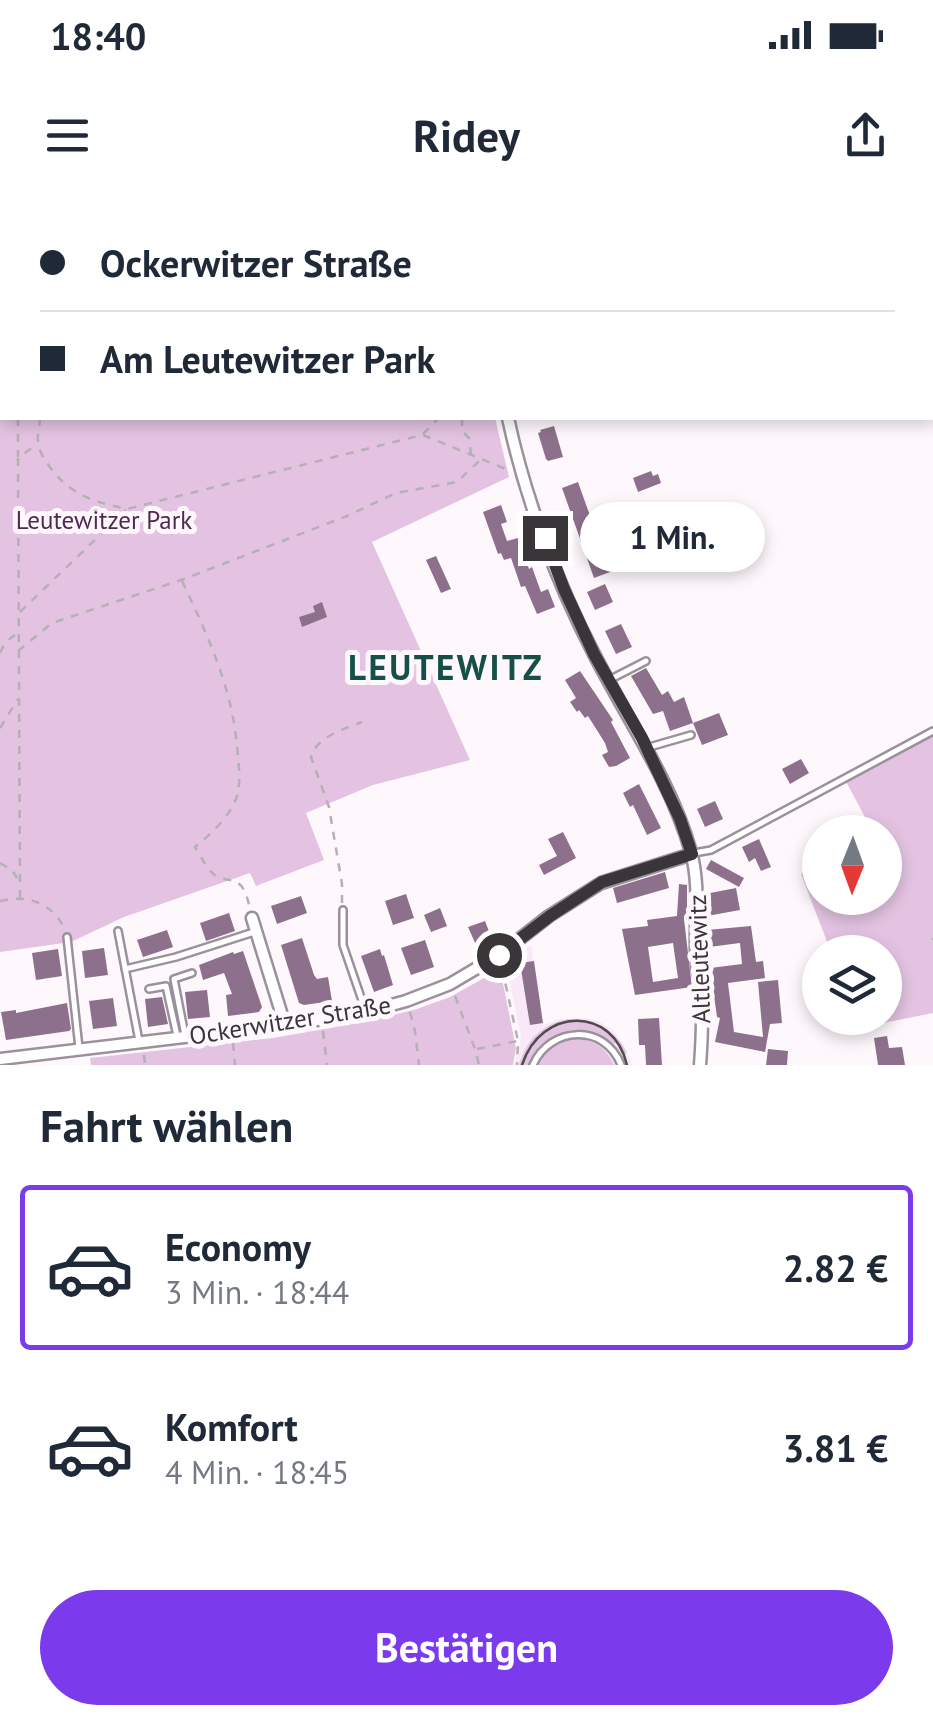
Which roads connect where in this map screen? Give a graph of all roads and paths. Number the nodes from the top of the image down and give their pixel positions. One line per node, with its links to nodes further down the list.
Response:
1 (18, 420): 9 (path)
2 (40, 420): 7 (path)
3 (437, 420): 6 (path)
4 (462, 420): 8 (path)
5 (508, 420): 11 (street, Altleutewitz)
6 (422, 435): 8 (path); 12 (path)
7 (38, 444): 9 (path); 12 (path)
8 (472, 455): 10 (path)
9 (18, 458): 14 (path)
10 (480, 459): 11 (path); 13 (path)
11 (522, 476): 19 (street, Altleutewitz)
12 (128, 509): 14 (path)
13 (182, 580): 16 (path); 32 (path)
14 (19, 613): 15 (path)
15 (18, 632): 16 (path); 17 (path)
16 (18, 651): 20 (path)
17 (0, 653)
18 (646, 661): 19 (lane)
19 (609, 680): 25 (street, Altleutewitz)
20 (20, 697): 22 (path); 28 (path)
21 (362, 722): 31 (path)
22 (0, 728)
23 (933, 731): 26 (lane, Ockerwitzer Straße)
24 (691, 735): 25 (lane)
25 (646, 748): 26 (street, Altleutewitz)
26 (692, 854): 36 (street, Ockerwitzer Straße); 61 (street, Altleutewitz)
27 (0, 864): 28 (path)
28 (20, 882): 29 (path)
29 (20, 898): 30 (path); 35 (path)
30 (0, 901)
31 (342, 910): 42 (lane)
32 (252, 918): 34 (street)
33 (118, 931): 37 (lane)
34 (256, 931): 37 (lane); 44 (street)
35 (67, 936): 49 (lane)
36 (499, 955): 39 (street, Ockerwitzer Straße); 47 (path)
37 (125, 969): 48 (lane)
38 (192, 973): 46 (lane)
39 (450, 984): 41 (street, Ockerwitzer Straße); 50 (path)
40 (149, 989): 46 (lane)
41 (406, 1001): 42 (street, Ockerwitzer Straße); 56 (path)
42 (366, 1012): 43 (street, Ockerwitzer Straße)
43 (322, 1019): 44 (street, Ockerwitzer Straße); 55 (path)
44 (285, 1025): 45 (street, Ockerwitzer Straße)
45 (231, 1032): 46 (street, Ockerwitzer Straße); 54 (path)
46 (181, 1038): 48 (street, Ockerwitzer Straße)
47 (518, 1041): 50 (path); 58 (path)
48 (141, 1043): 49 (street, Ockerwitzer Straße); 53 (path)
49 (79, 1049): 52 (street, Ockerwitzer Straße)
50 (475, 1049): 57 (path)
51 (0, 1059): 52 (street, Ockerwitzer Straße)
52 (35, 1059)
53 (145, 1065)
54 (235, 1065)
55 (327, 1065)
56 (418, 1065)
57 (479, 1065)
58 (517, 1065)
59 (533, 1065): 60 (lane)
60 (620, 1065)
61 (700, 1065)

